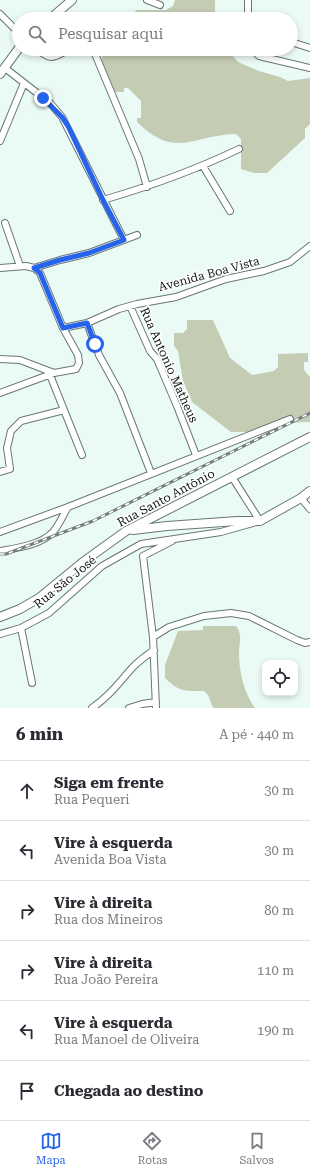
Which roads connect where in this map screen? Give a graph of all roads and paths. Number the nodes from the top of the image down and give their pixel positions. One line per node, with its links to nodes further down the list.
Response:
1 (72, 0): 5 (main road)
2 (147, 0): 4 (street)
3 (248, 0): 6 (street)
4 (160, 5)
5 (58, 12)
6 (248, 12)
7 (0, 14): 8 (street)
8 (12, 26)
9 (298, 44): 10 (street)
10 (310, 48)
11 (13, 56): 15 (main road)
12 (96, 56): 20 (street)
13 (259, 56): 14 (street)
14 (310, 68)
15 (2, 71): 16 (street)
16 (24, 83): 17 (street); 21 (street)
17 (0, 141)
18 (238, 149): 19 (street)
19 (203, 166): 20 (street); 22 (street)
20 (147, 187): 21 (street)
21 (103, 200): 25 (street)
22 (230, 210)
23 (4, 223): 27 (street)
24 (137, 235): 25 (street)
25 (124, 240): 29 (street)
26 (310, 246): 30 (street, Avenida Boa Vista)
27 (20, 266): 28 (street); 29 (street)
28 (0, 268)
29 (34, 268): 32 (street)
30 (130, 306): 31 (street, Avenida Boa Vista); 40 (street, Rua Antonio Matheus)
31 (87, 323): 32 (street, Avenida Boa Vista); 42 (street)
32 (63, 328): 34 (street)
33 (0, 359): 34 (street)
34 (52, 374): 35 (street); 36 (street)
35 (0, 393)
36 (64, 410): 39 (street); 41 (street)
37 (290, 418): 40 (street)
38 (310, 437): 43 (main road, Rua Santo Antônio)
39 (82, 455)
40 (196, 455): 42 (street)
41 (0, 472)
42 (151, 473): 46 (street)
43 (232, 477): 48 (street); 49 (main road, Rua Santo Antônio)
44 (310, 491): 45 (main road, Rua São José)
45 (301, 498): 47 (street); 48 (main road, Rua São José)
46 (68, 507): 50 (street); 52 (street)
47 (310, 509)
48 (260, 521): 49 (main road); 51 (street, Rua São José)
49 (126, 531): 53 (main road, Rua Santo Antônio)
50 (0, 532)
51 (178, 538): 54 (street, Rua São José); 56 (street)
52 (0, 551)
53 (0, 617)
54 (21, 628): 55 (street, Rua São José); 59 (street)
55 (0, 634)
56 (153, 637): 57 (street); 58 (street)
57 (310, 642)
58 (154, 650): 60 (street); 61 (street)
59 (32, 683)
60 (156, 705): 62 (street)
61 (92, 708)
62 (129, 708)

